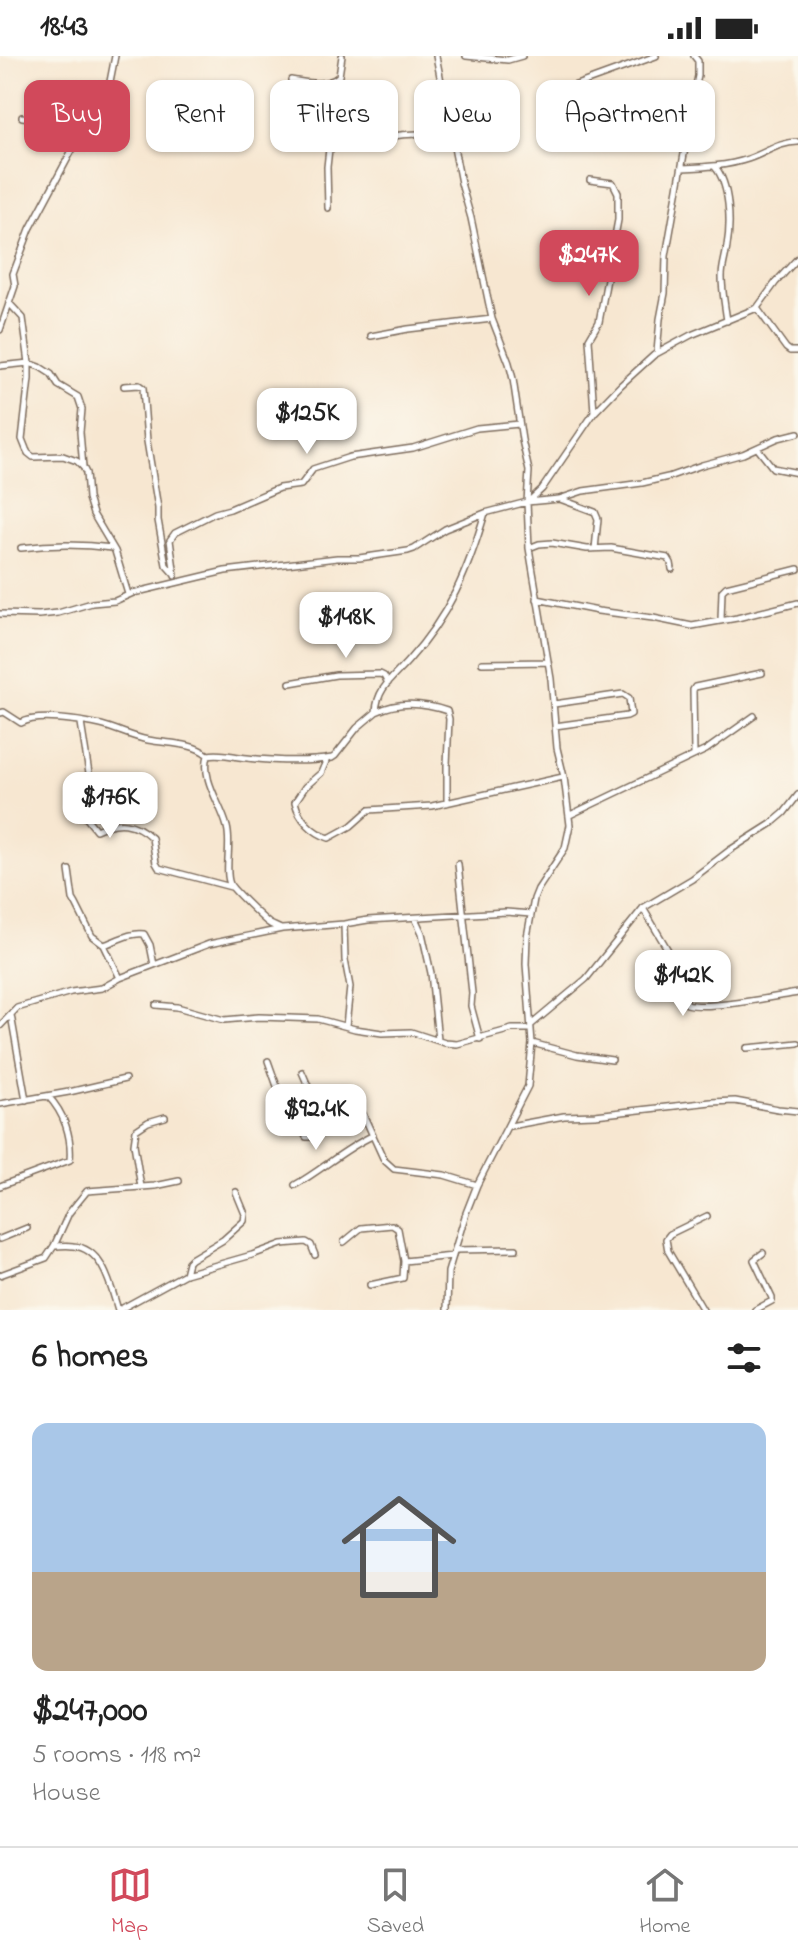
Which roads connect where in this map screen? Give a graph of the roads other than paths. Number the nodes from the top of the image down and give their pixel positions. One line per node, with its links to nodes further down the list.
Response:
1 (115, 56): 8 (street)
2 (342, 56): 9 (street)
3 (436, 56): 10 (street)
4 (466, 56): 5 (street)
5 (522, 56)
6 (656, 56): 11 (street)
7 (694, 56): 17 (street)
8 (110, 80)
9 (334, 80)
10 (441, 80)
11 (590, 80)
12 (414, 134): 19 (street)
13 (798, 142): 16 (street)
14 (72, 152): 21 (street)
15 (455, 152): 23 (street)
16 (715, 167): 17 (street); 24 (street)
17 (682, 168): 28 (street)
18 (590, 180): 32 (street)
19 (328, 208)
20 (798, 258): 22 (street)
21 (9, 303): 25 (street); 29 (street)
22 (757, 308): 24 (street); 27 (street)
23 (492, 319): 26 (street); 33 (street)
24 (727, 321): 28 (street)
25 (0, 330)
26 (371, 336)
27 (798, 351)
28 (657, 352): 32 (street)
29 (29, 363): 30 (street); 36 (street); 36 (street)
30 (0, 366)
31 (124, 386): 47 (street)
32 (594, 413): 39 (street)
33 (519, 424): 39 (street); 47 (street)
34 (798, 433): 35 (street)
35 (758, 449): 37 (street); 38 (street)
36 (83, 467): 43 (street)
37 (798, 473)
38 (559, 499): 39 (street); 44 (street)
39 (527, 502): 40 (street); 42 (street)
40 (485, 513): 47 (street); 57 (street)
41 (21, 548): 43 (street)
42 (529, 548): 44 (street); 49 (street)
43 (113, 549): 48 (street)
44 (595, 549): 45 (street)
45 (672, 569)
46 (798, 569): 52 (street)
47 (178, 579): 48 (street)
48 (128, 594): 51 (street)
49 (537, 599): 52 (street); 53 (street)
50 (798, 603): 52 (street)
51 (0, 614)
52 (720, 620)
53 (548, 662): 54 (street); 58 (street)
54 (482, 663)
55 (762, 673): 64 (street)
56 (290, 683): 57 (street)
57 (388, 683): 59 (street)
58 (554, 704): 63 (street); 63 (street)
59 (376, 712): 66 (street); 69 (street)
60 (0, 713): 62 (street)
61 (754, 716): 64 (street)
62 (81, 723): 65 (street); 73 (street)
63 (555, 726): 67 (street)
64 (694, 754): 70 (street)
65 (208, 755): 66 (street); 73 (street)
66 (327, 759): 69 (street)
67 (564, 777): 69 (street); 70 (street)
68 (798, 795): 74 (street)
69 (447, 803)
70 (570, 815): 75 (street)
71 (458, 864): 76 (street)
72 (69, 870): 80 (street)
73 (231, 887): 79 (street)
74 (643, 908): 83 (street); 88 (street)
75 (531, 914): 76 (street); 88 (street)
76 (464, 915): 77 (street); 89 (street)
77 (414, 917): 78 (street); 90 (street)
78 (344, 924): 79 (street); 87 (street)
79 (282, 929): 81 (street)
80 (104, 945): 81 (street); 82 (street)
81 (154, 965): 82 (street)
82 (120, 978): 85 (street)
83 (798, 993)
84 (156, 1005): 87 (street)
85 (11, 1013): 86 (street); 99 (street)
86 (0, 1026)
87 (346, 1027): 90 (street)
88 (531, 1027): 89 (street); 91 (street)
89 (480, 1039): 90 (street)
90 (438, 1041)
91 (532, 1043): 94 (street); 104 (street)
92 (798, 1043): 93 (street)
93 (747, 1048)
94 (612, 1060)
95 (268, 1061): 103 (street)
96 (302, 1072): 103 (street)
97 (125, 1079): 98 (street)
98 (48, 1096): 99 (street); 109 (street)
99 (26, 1100): 100 (street)
100 (0, 1104)
101 (798, 1111): 104 (street)
102 (165, 1117): 110 (street)
103 (326, 1127): 105 (street)
104 (509, 1127): 108 (street)
105 (372, 1136): 107 (street); 108 (street)
106 (179, 1181): 110 (street)
107 (295, 1185)
108 (477, 1185): 118 (street)
109 (0, 1186)
110 (141, 1187): 116 (street)
111 (236, 1192): 122 (street)
112 (707, 1216): 127 (street)
113 (27, 1228): 114 (street)
114 (0, 1239)
115 (344, 1242): 121 (street)
116 (54, 1246): 123 (street); 125 (street)
117 (516, 1249): 118 (street)
118 (454, 1253): 121 (street); 126 (street)
119 (763, 1253): 128 (street)
120 (315, 1255): 122 (street)
121 (404, 1261): 124 (street)
122 (185, 1274): 125 (street)
123 (0, 1275)
124 (370, 1285)
125 (119, 1310)
126 (447, 1310)
127 (703, 1310)
128 (755, 1310)

